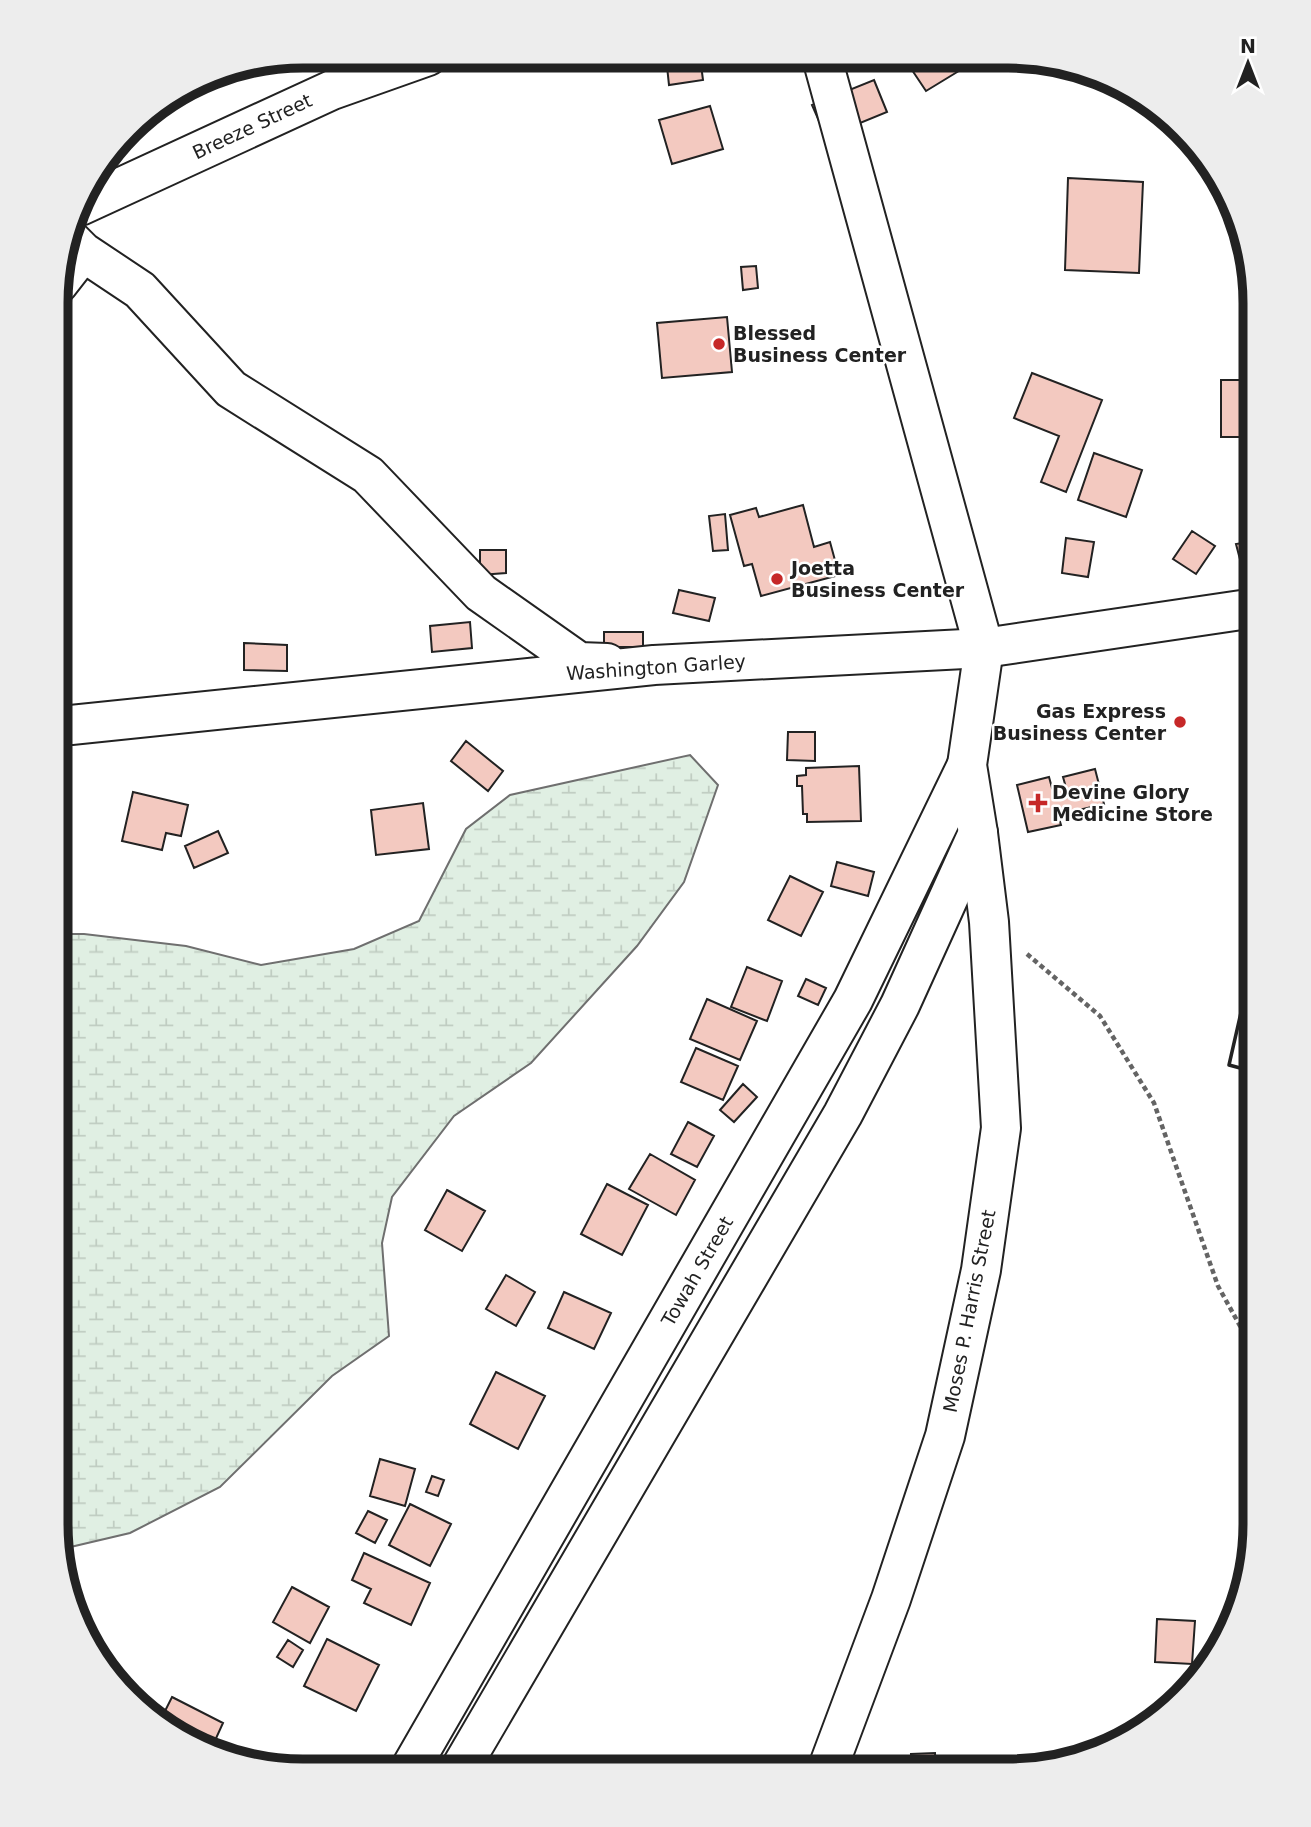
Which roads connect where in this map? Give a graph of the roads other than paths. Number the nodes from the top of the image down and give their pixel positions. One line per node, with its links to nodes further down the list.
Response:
1 (394, 68): 3 (main road, Breeze Street)
2 (825, 68): 6 (main road)
3 (93, 200)
4 (76, 245): 7 (main road)
5 (1243, 610): 6 (main road, Washington Garley)
6 (984, 648): 7 (main road, Washington Garley); 9 (main road)
7 (654, 665): 8 (main road, Washington Garley)
8 (68, 724)
9 (967, 765): 10 (main road, Moses P. Harris Street); 11 (main road, Towah Street)
10 (978, 833): 12 (main road); 13 (main road, Moses P. Harris Street)
11 (416, 1759)
12 (466, 1759)
13 (831, 1759)

